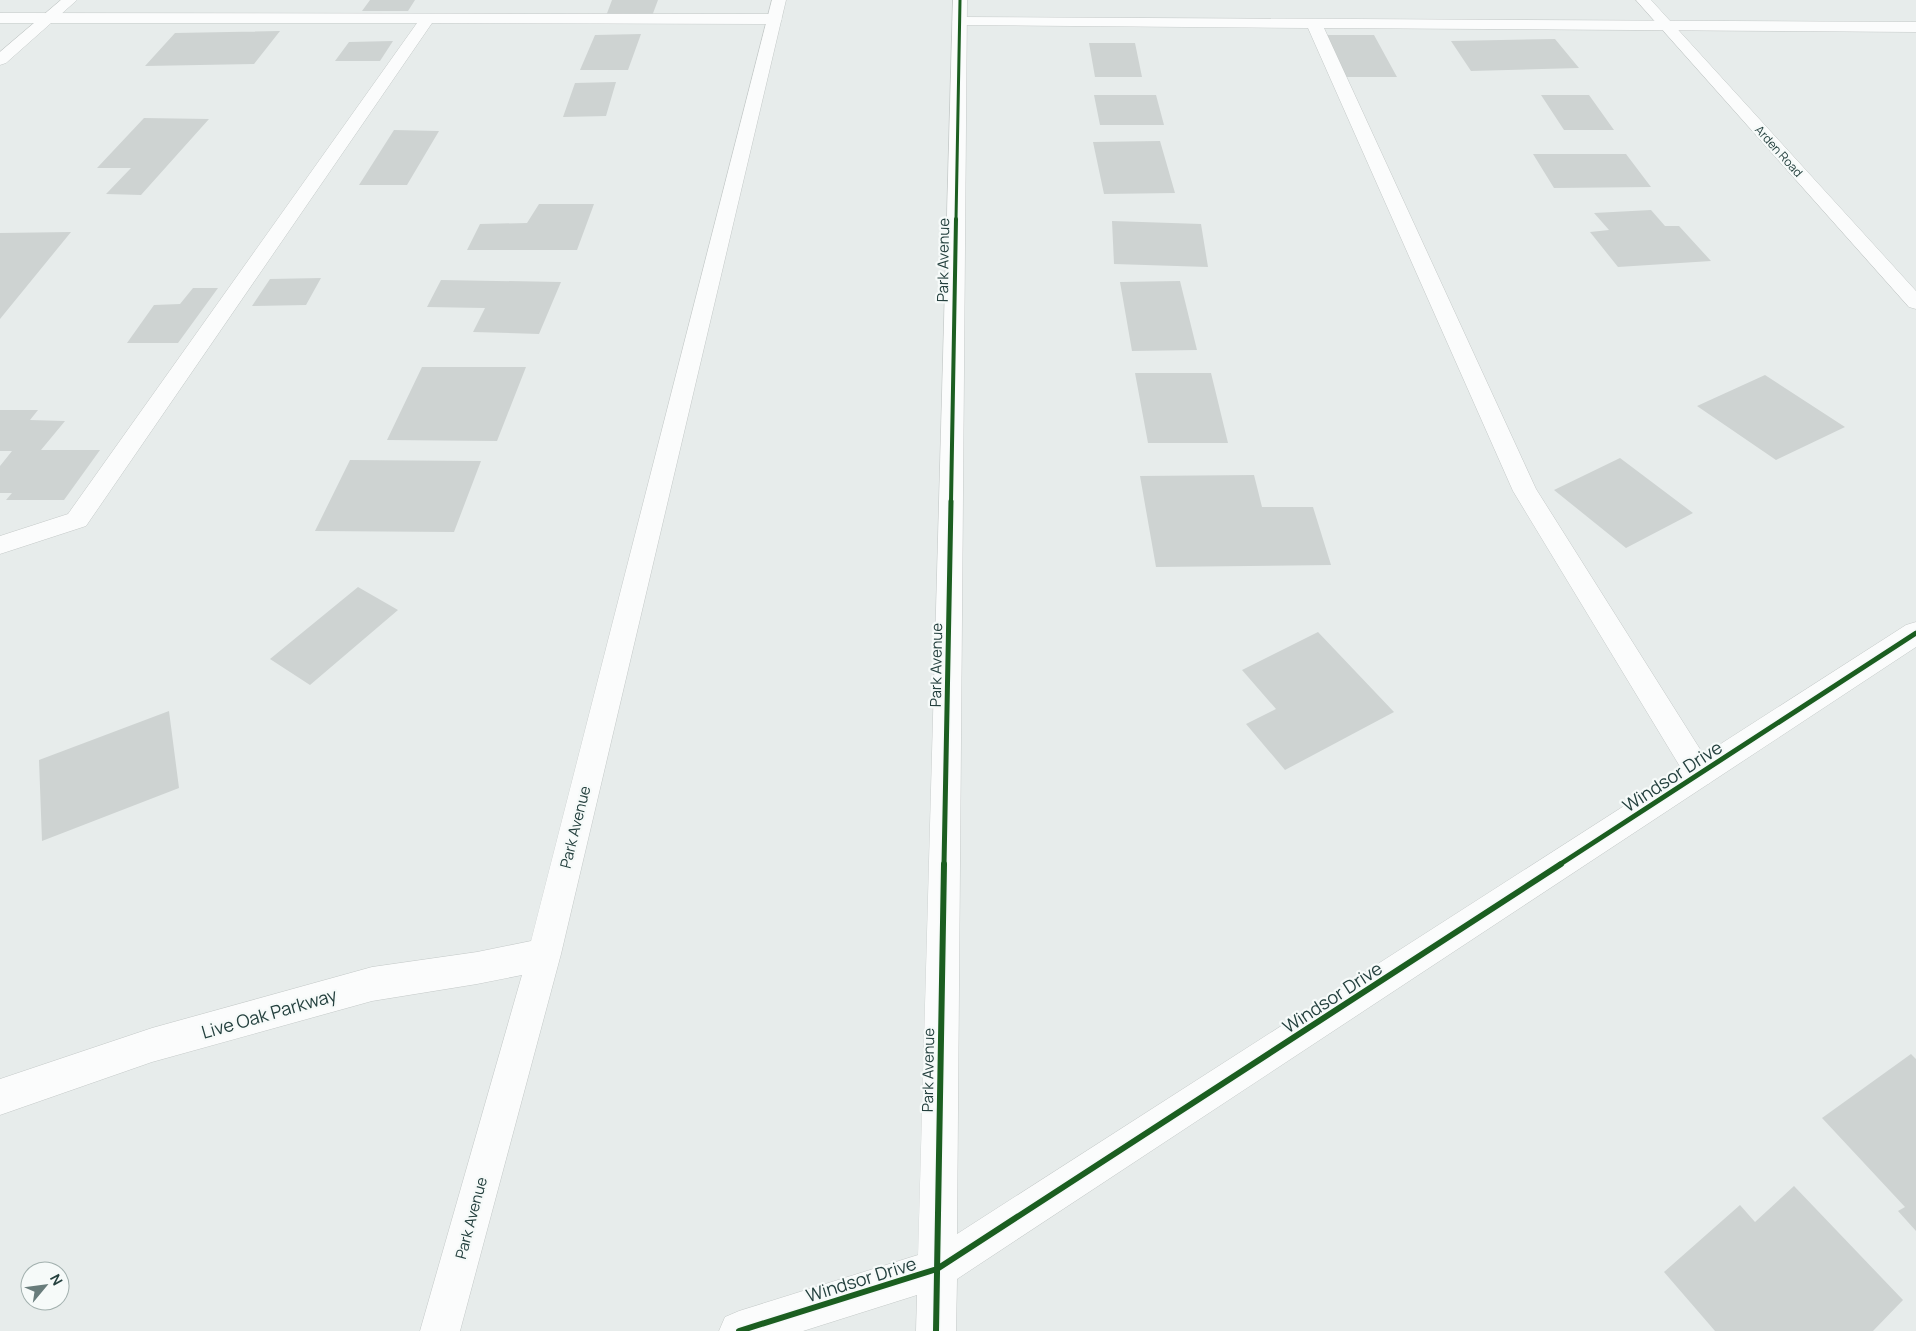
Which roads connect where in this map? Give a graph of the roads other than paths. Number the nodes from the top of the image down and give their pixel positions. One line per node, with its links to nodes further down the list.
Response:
1 (70, 0): 6 (street)
2 (1643, 0): 9 (street, Arden Road)
3 (777, 9): 7 (street); 16 (street, Park Avenue)
4 (960, 11): 8 (street); 18 (street, Park Avenue)
5 (0, 18): 6 (street)
6 (49, 18): 7 (street); 11 (street)
7 (428, 18): 13 (street)
8 (1314, 24): 9 (street); 15 (street)
9 (1665, 25): 10 (street); 12 (street, Arden Road)
10 (1916, 27)
11 (0, 60)
12 (1916, 303)
13 (0, 545)
14 (1916, 633): 15 (street, Windsor Drive)
15 (1700, 774): 18 (street, Windsor Drive)
16 (544, 954): 17 (street, Live Oak Parkway); 19 (street, Park Avenue)
17 (0, 1097)
18 (937, 1270): 20 (street, Windsor Drive); 21 (street, Park Avenue)
19 (440, 1331)
20 (739, 1331)
21 (936, 1331)

